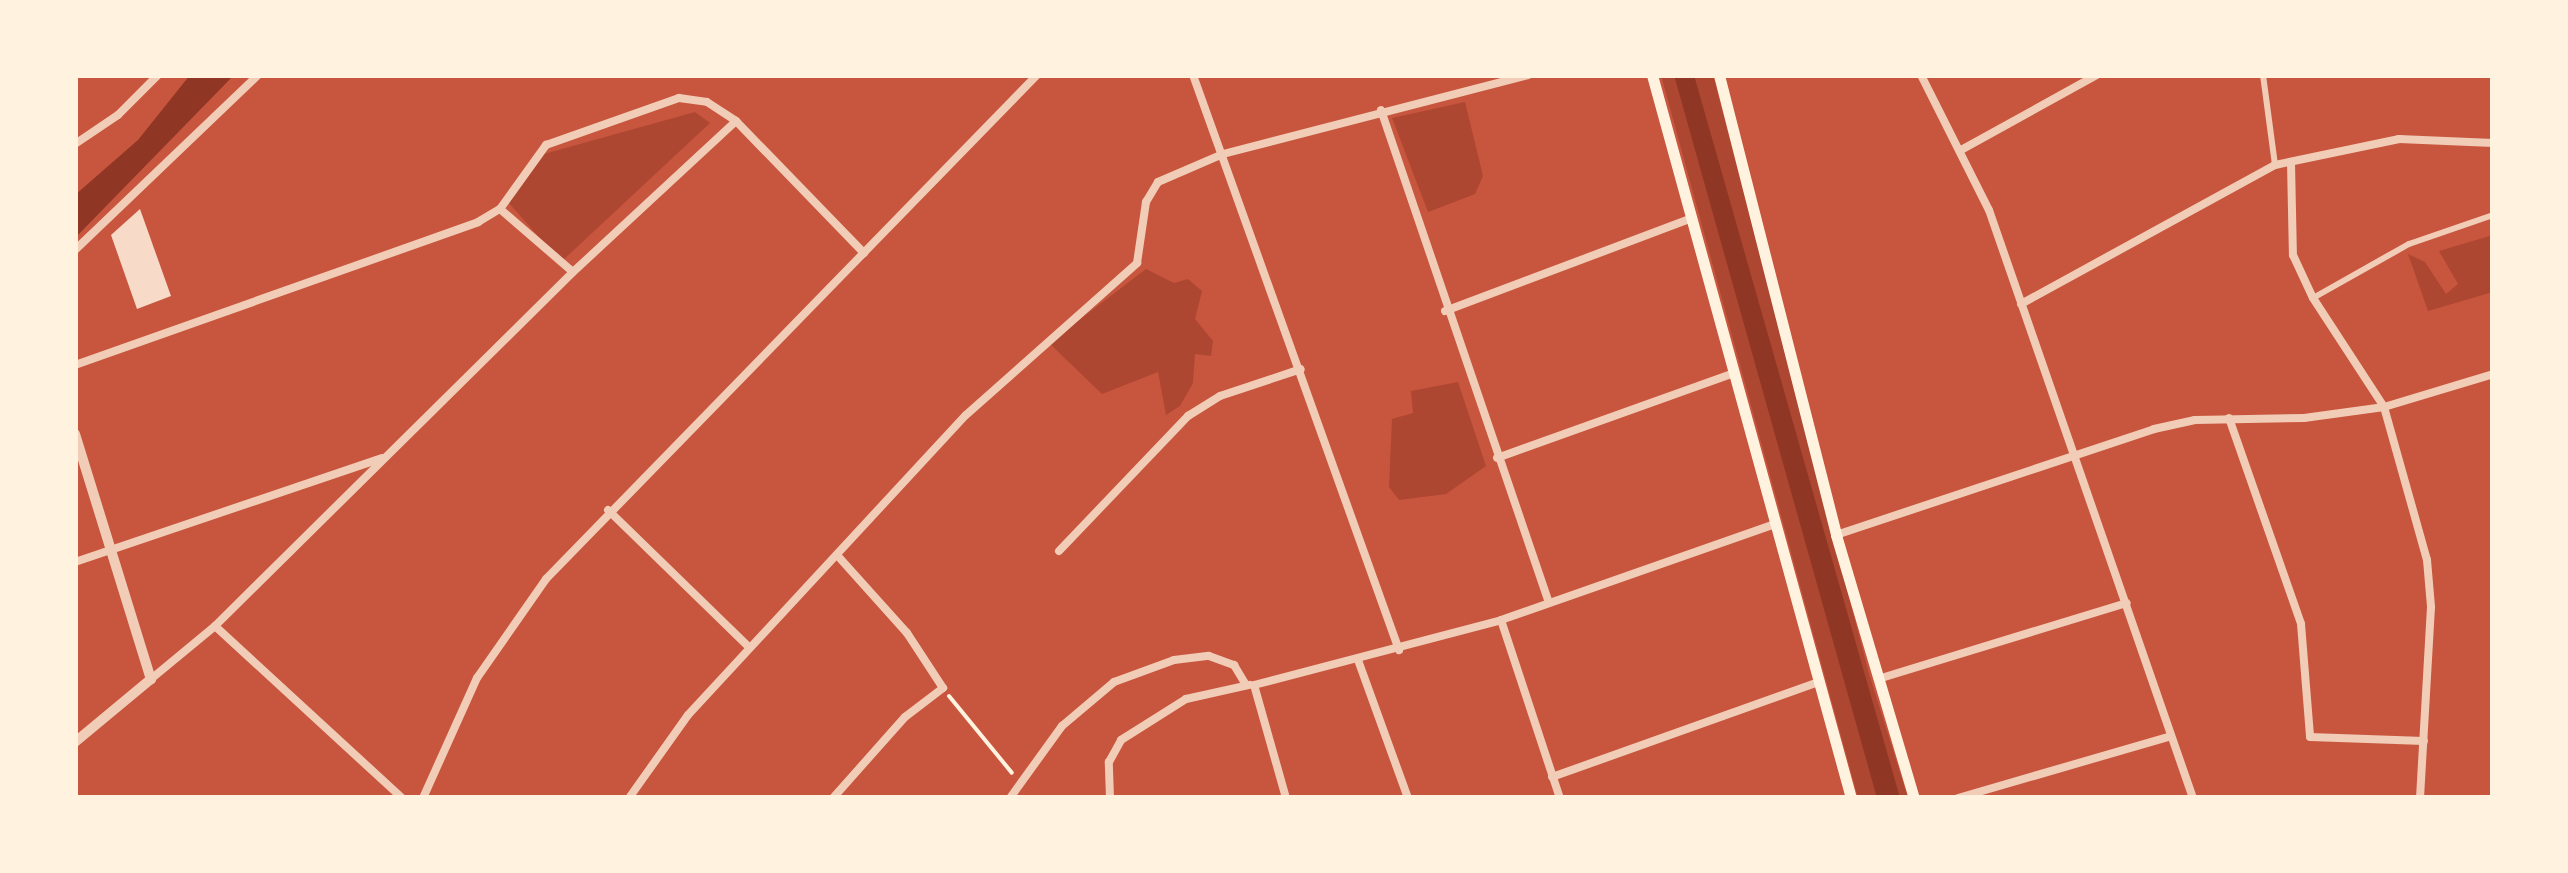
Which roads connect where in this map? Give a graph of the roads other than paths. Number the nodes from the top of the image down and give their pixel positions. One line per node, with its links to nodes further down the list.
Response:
1 (158, 75): 14 (street)
2 (258, 75): 22 (street)
3 (1038, 75): 23 (street)
4 (1194, 75): 16 (street)
5 (1528, 75): 11 (street)
6 (1652, 75): 21 (main road)
7 (1719, 75): 41 (main road)
8 (1921, 75): 15 (street)
9 (2098, 75): 15 (street)
10 (2263, 75): 18 (street)
11 (1381, 110): 16 (street); 27 (street)
12 (736, 121): 19 (street); 23 (street); 24 (street)
13 (2493, 142): 17 (street)
14 (75, 144)
15 (1961, 150): 26 (street)
16 (1223, 154): 29 (street); 44 (street)
17 (2291, 163): 18 (street); 25 (street)
18 (2276, 165): 26 (street)
19 (500, 209): 24 (street); 28 (street)
20 (2493, 215): 25 (street)
21 (1692, 218): 27 (street); 30 (main road)
22 (75, 250)
23 (864, 254): 39 (street)
24 (573, 272): 36 (street)
25 (2312, 298): 33 (street)
26 (2022, 304): 38 (street)
27 (1445, 311): 37 (street)
28 (75, 365)
29 (1301, 370): 43 (street); 51 (street)
30 (1731, 374): 37 (street); 40 (main road)
31 (2490, 375): 32 (street); 33 (street)
32 (2493, 387)
33 (2384, 408): 34 (street); 59 (street)
34 (2229, 418): 38 (street); 59 (street)
35 (75, 434): 42 (street)
36 (387, 456): 42 (street); 49 (street)
37 (1498, 458): 46 (street)
38 (2074, 458): 41 (street); 47 (street)
39 (608, 510): 50 (street); 62 (street)
40 (1772, 525): 46 (street); 55 (main road)
41 (1836, 534): 54 (main road)
42 (113, 550): 45 (street); 53 (street)
43 (1059, 551)
44 (837, 555): 50 (street); 64 (street)
45 (75, 562)
46 (1548, 600): 48 (street)
47 (2127, 603): 54 (street); 57 (street)
48 (1501, 620): 51 (street); 60 (street)
49 (216, 626): 53 (street); 61 (street)
50 (749, 646): 63 (street)
51 (1399, 650): 52 (street)
52 (1358, 660): 56 (street); 68 (street)
53 (152, 679): 58 (street)
54 (1878, 679): 71 (main road)
55 (1816, 683): 60 (street); 70 (main road)
56 (1250, 685): 65 (street); 66 (street); 67 (street)
57 (2171, 736): 72 (street); 73 (street)
58 (75, 742)
59 (2424, 742): 74 (street)
60 (1552, 778): 69 (street)
61 (402, 798)
62 (423, 798)
63 (628, 798)
64 (833, 798)
65 (1010, 798)
66 (1110, 798)
67 (1286, 798)
68 (1408, 798)
69 (1560, 798)
70 (1852, 798)
71 (1914, 798)
72 (1958, 798)
73 (2193, 798)
74 (2420, 798)

